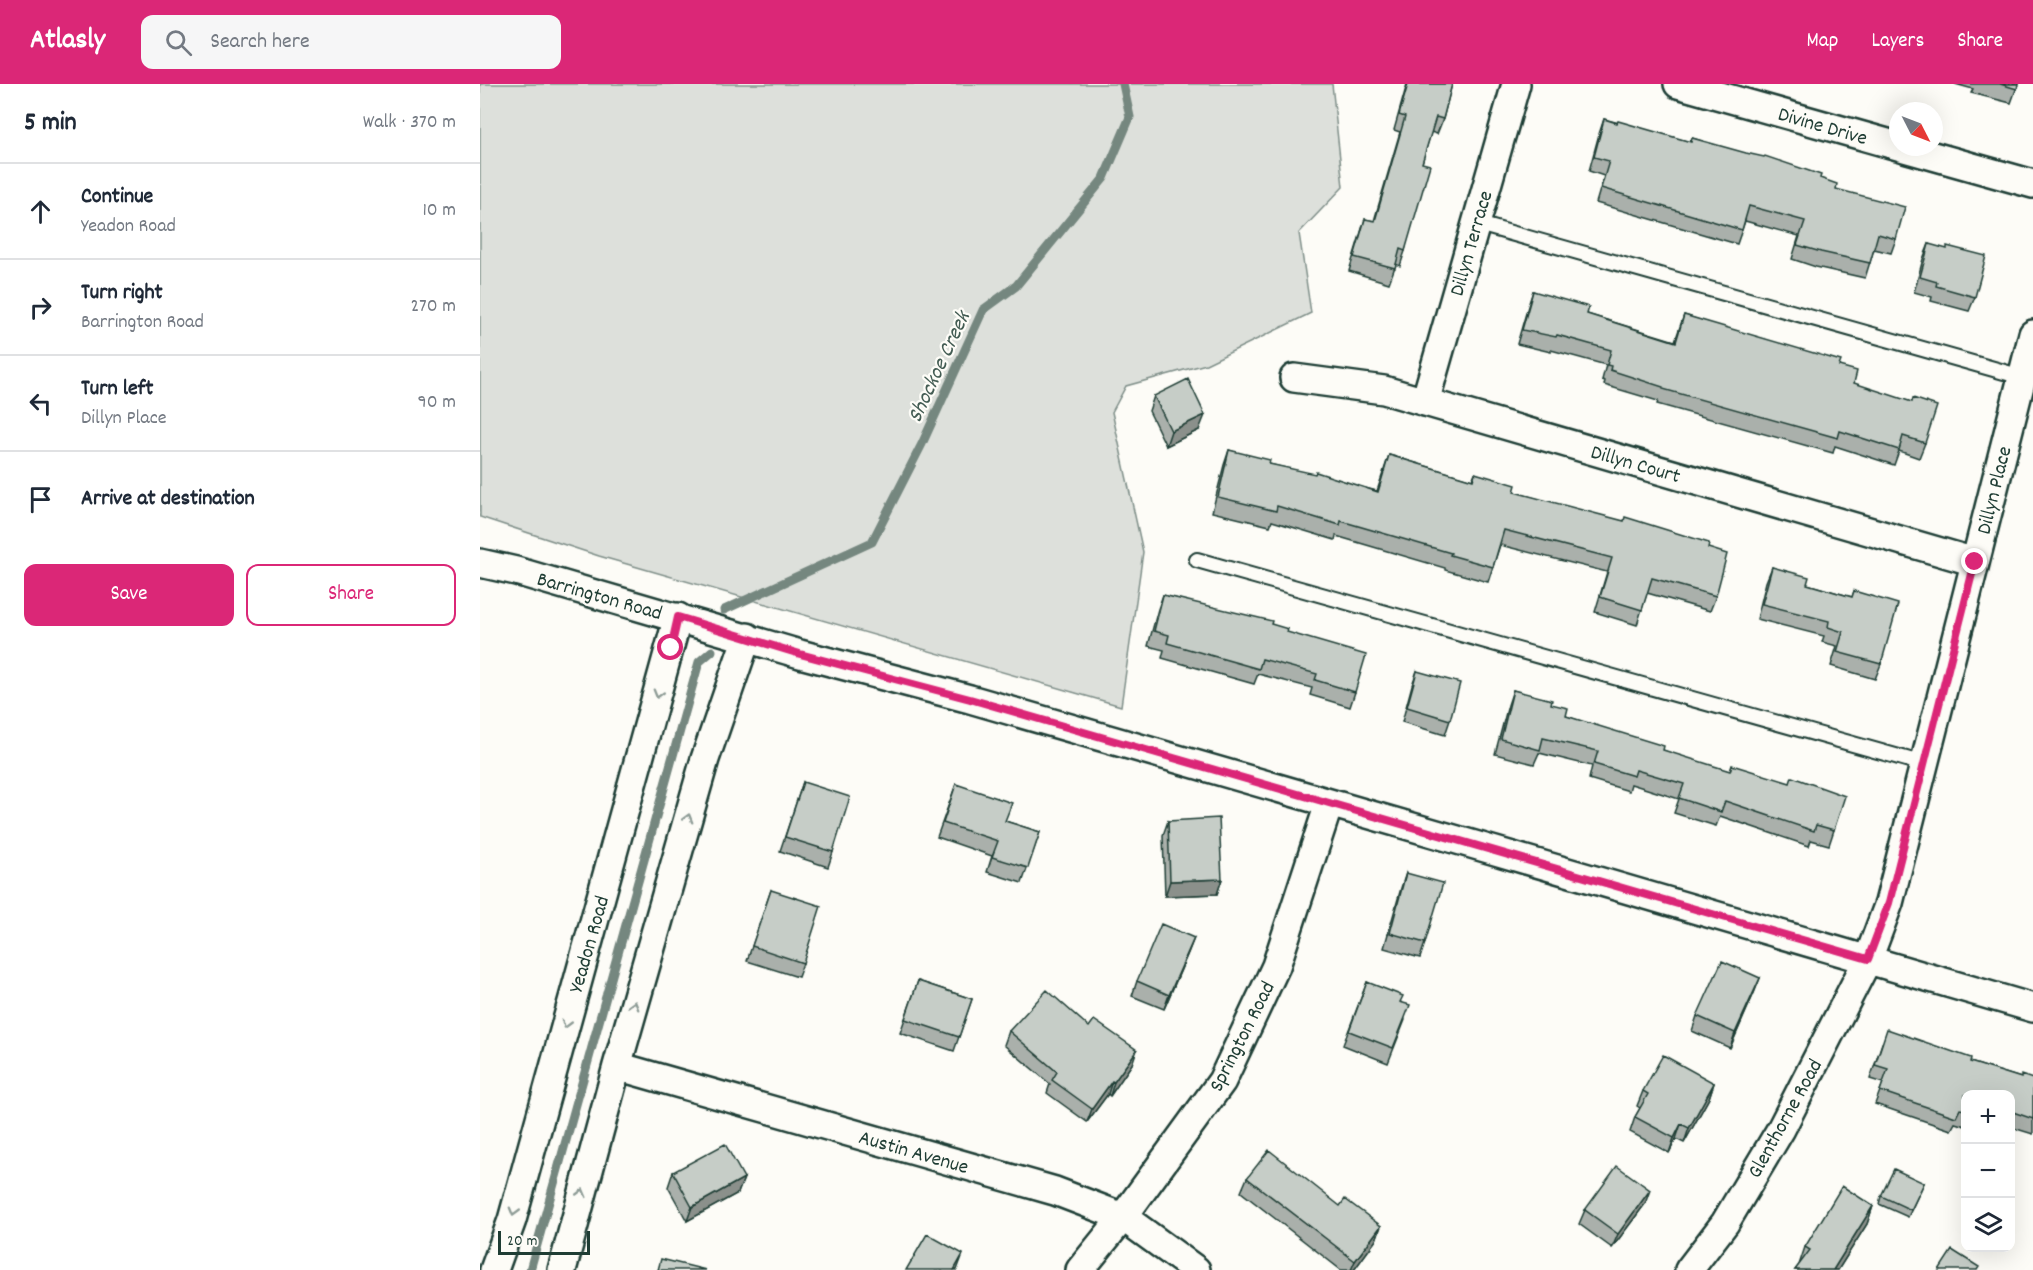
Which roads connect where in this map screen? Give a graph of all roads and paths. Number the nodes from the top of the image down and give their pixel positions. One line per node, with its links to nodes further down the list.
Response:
1 (1516, 84): 6 (street, Dillyn Terrace)
2 (1678, 84): 3 (street, Divine Drive)
3 (1889, 144)
4 (1932, 156): 5 (street, Divine Drive)
5 (2033, 184)
6 (1475, 223): 8 (lane); 10 (street, Dillyn Terrace)
7 (2033, 334): 8 (street, Dillyn Place)
8 (2022, 377): 12 (street, Dillyn Place)
9 (1294, 378): 10 (street, Dillyn Court)
10 (1425, 402): 12 (street, Dillyn Court)
11 (1197, 560): 16 (lane)
12 (1975, 562): 16 (street, Dillyn Place)
13 (480, 563): 14 (street, Barrington Road)
14 (678, 617): 15 (street, Barrington Road); 22 (street, Yeadon Road, one-way to 22)
15 (747, 637): 17 (street, Barrington Road); 20 (street, one-way to 15)
16 (1924, 764): 18 (street, Dillyn Place)
17 (1329, 804): 18 (street, Barrington Road); 21 (street, Springton Road)
18 (1868, 959): 19 (street, Barrington Road); 26 (street, Glenthorne Road)
19 (2033, 1008)
20 (616, 1066): 21 (street, Austin Avenue); 23 (street, one-way to 20)
21 (1123, 1217): 24 (street, Springton Road); 25 (street, Austin Avenue)
22 (494, 1270)
23 (562, 1270)
24 (1080, 1270)
25 (1196, 1270)
26 (1689, 1270)

